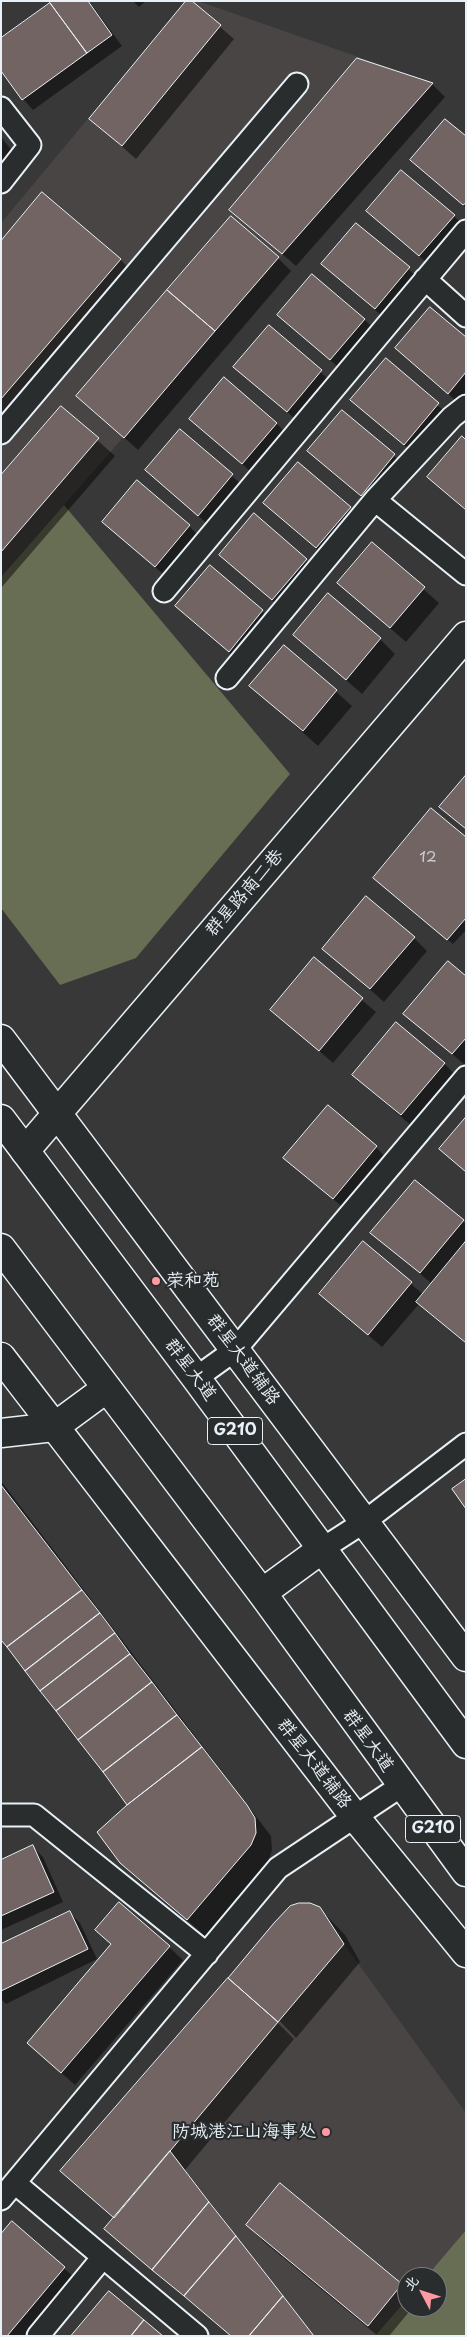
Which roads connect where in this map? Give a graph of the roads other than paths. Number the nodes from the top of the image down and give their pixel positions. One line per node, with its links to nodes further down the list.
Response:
1 (297, 84): 8 (lane)
2 (1, 108): 3 (lane)
3 (1, 182)
4 (466, 230): 5 (lane)
5 (425, 279): 6 (lane); 11 (lane)
6 (466, 316)
7 (466, 406): 9 (lane)
8 (1, 433)
9 (375, 500): 10 (lane); 13 (lane)
10 (466, 574)
11 (164, 591)
12 (466, 636): 16 (main road, 群星路南二巷)
13 (227, 678)
14 (1, 1039): 16 (main road, 群星大道辅路)
15 (466, 1076): 20 (lane)
16 (57, 1113): 18 (main road, 群星路南二巷); 20 (main road, 群星大道辅路)
17 (1, 1119): 18 (main road, 群星大道 / G210)
18 (25, 1151): 22 (main road, 群星大道 / G210)
19 (1, 1248): 23 (main road, 群星大道 / G210)
20 (235, 1350): 22 (lane); 27 (main road, 群星大道辅路)
21 (1, 1357): 24 (main road, 群星大道辅路)
22 (196, 1378): 28 (main road, 群星大道 / G210)
23 (106, 1388): 24 (main road); 29 (main road, 群星大道 / G210)
24 (54, 1426): 25 (main road); 34 (main road, 群星大道辅路)
25 (1, 1433)
26 (466, 1444): 27 (lane)
27 (364, 1522): 28 (lane); 30 (main road, 群星大道辅路)
28 (322, 1549): 29 (main road); 31 (main road, 群星大道 / G210)
29 (262, 1593): 32 (main road, 群星大道 / G210)
30 (466, 1657)
31 (466, 1744)
32 (401, 1786): 34 (lane); 35 (main road, 群星大道 / G210)
33 (1, 1815): 37 (lane)
34 (355, 1817): 36 (main road, 群星大道辅路); 37 (lane)
35 (466, 1872)
36 (466, 1953)
37 (207, 1954): 38 (lane)
38 (8, 2191): 39 (lane)
39 (103, 2258): 40 (lane); 41 (lane)
40 (38, 2336)
41 (197, 2336)

